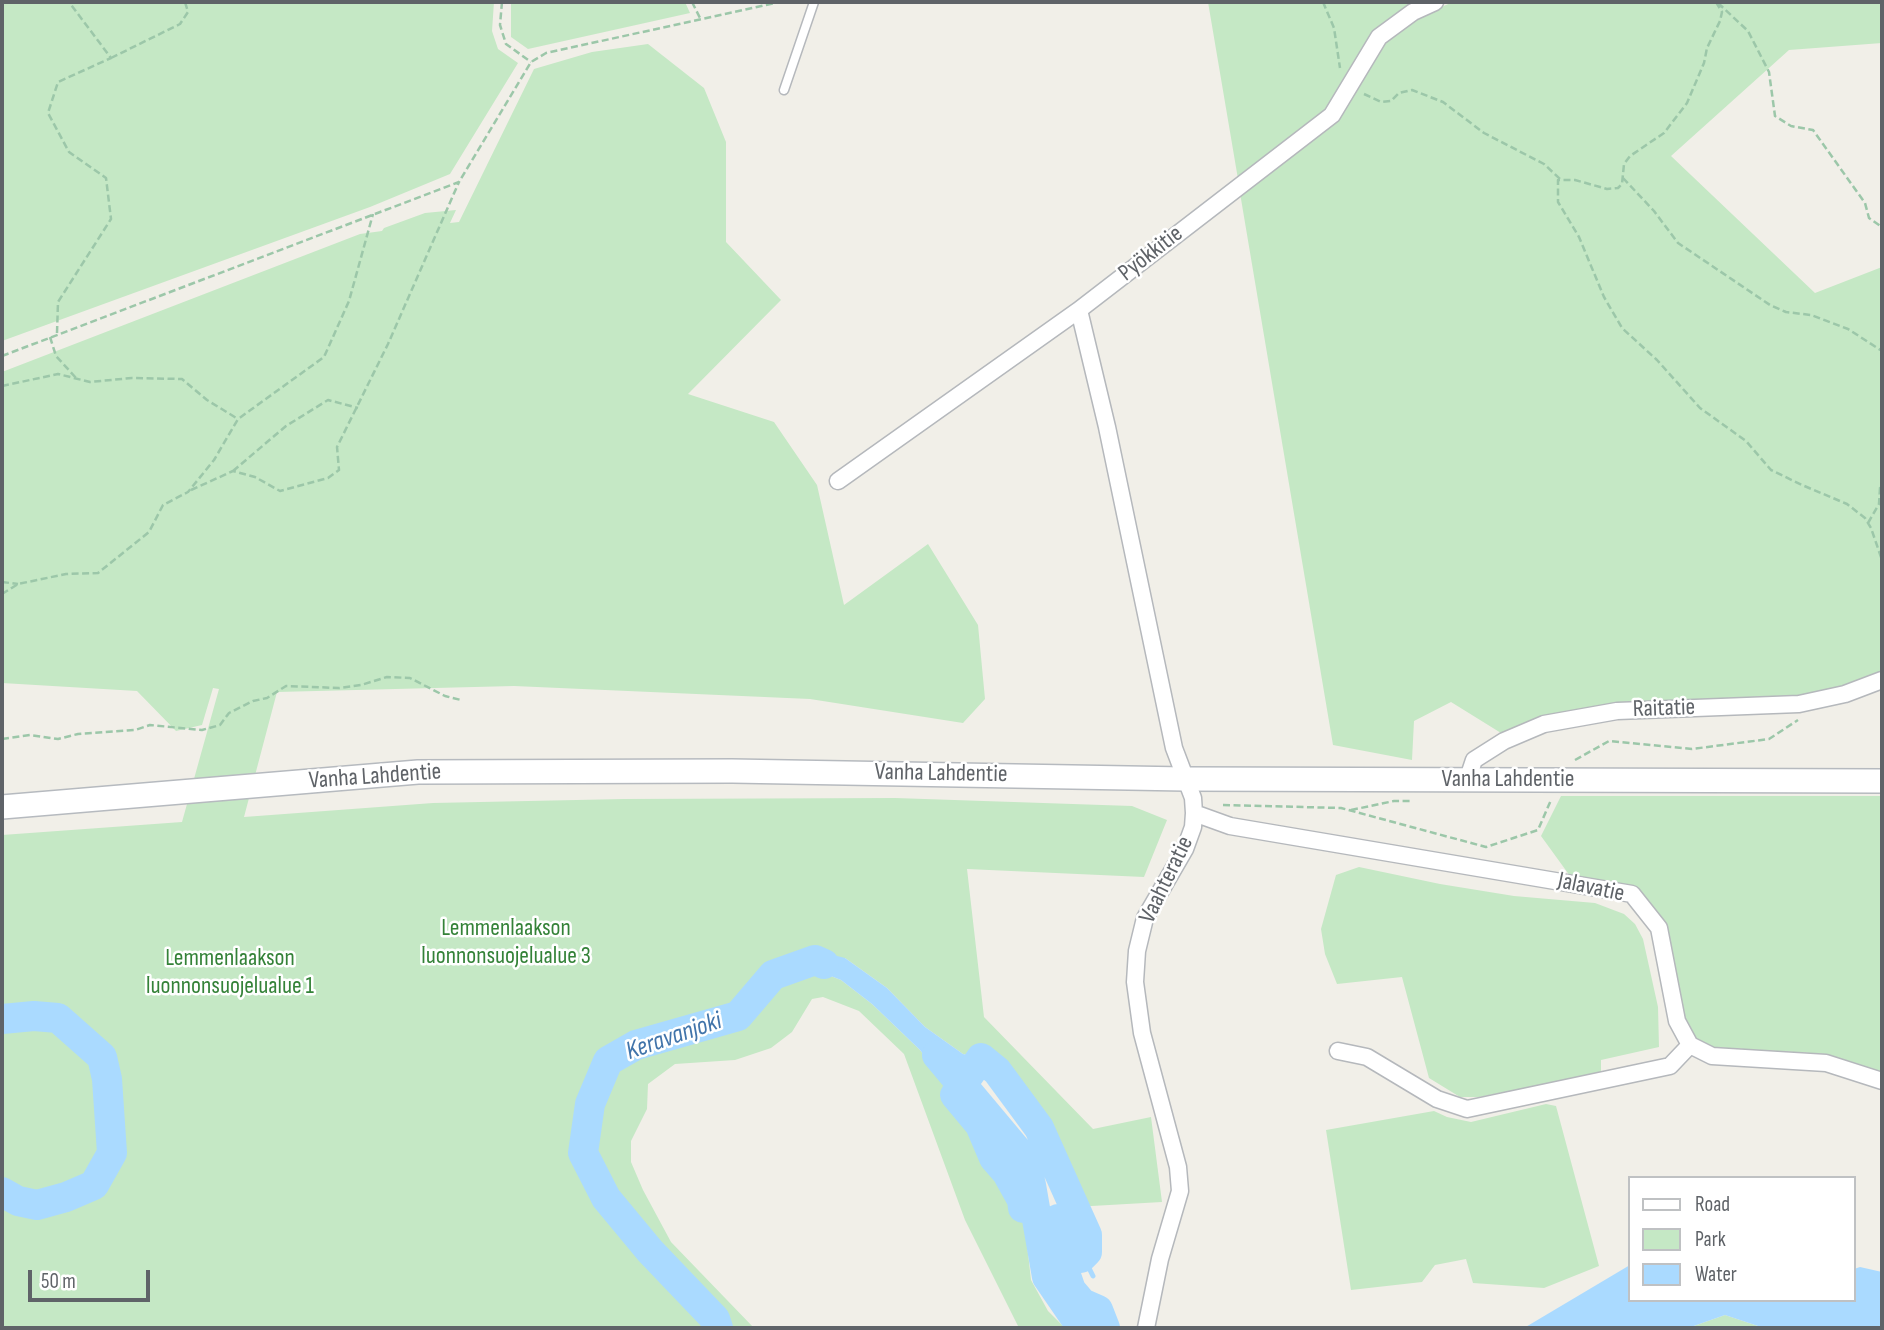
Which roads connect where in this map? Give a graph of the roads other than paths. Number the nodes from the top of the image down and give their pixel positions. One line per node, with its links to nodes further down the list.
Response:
1 (814, 2): 3 (lane)
2 (1436, 2): 4 (street, Pyökkitie)
3 (785, 90)
4 (1079, 310): 5 (street, Pyökkitie); 9 (street)
5 (838, 481)
6 (1882, 680): 7 (street, Raitatie)
7 (1467, 780): 8 (main road, Vanha Lahdentie); 9 (main road, Vanha Lahdentie)
8 (1882, 781)
9 (1191, 797): 10 (main road, Vanha Lahdentie); 11 (street, Jalavatie); 14 (street, Vaahteratie)
10 (2, 807)
11 (1690, 1045): 12 (street); 13 (street)
12 (1338, 1051)
13 (1882, 1081)
14 (1146, 1328)

